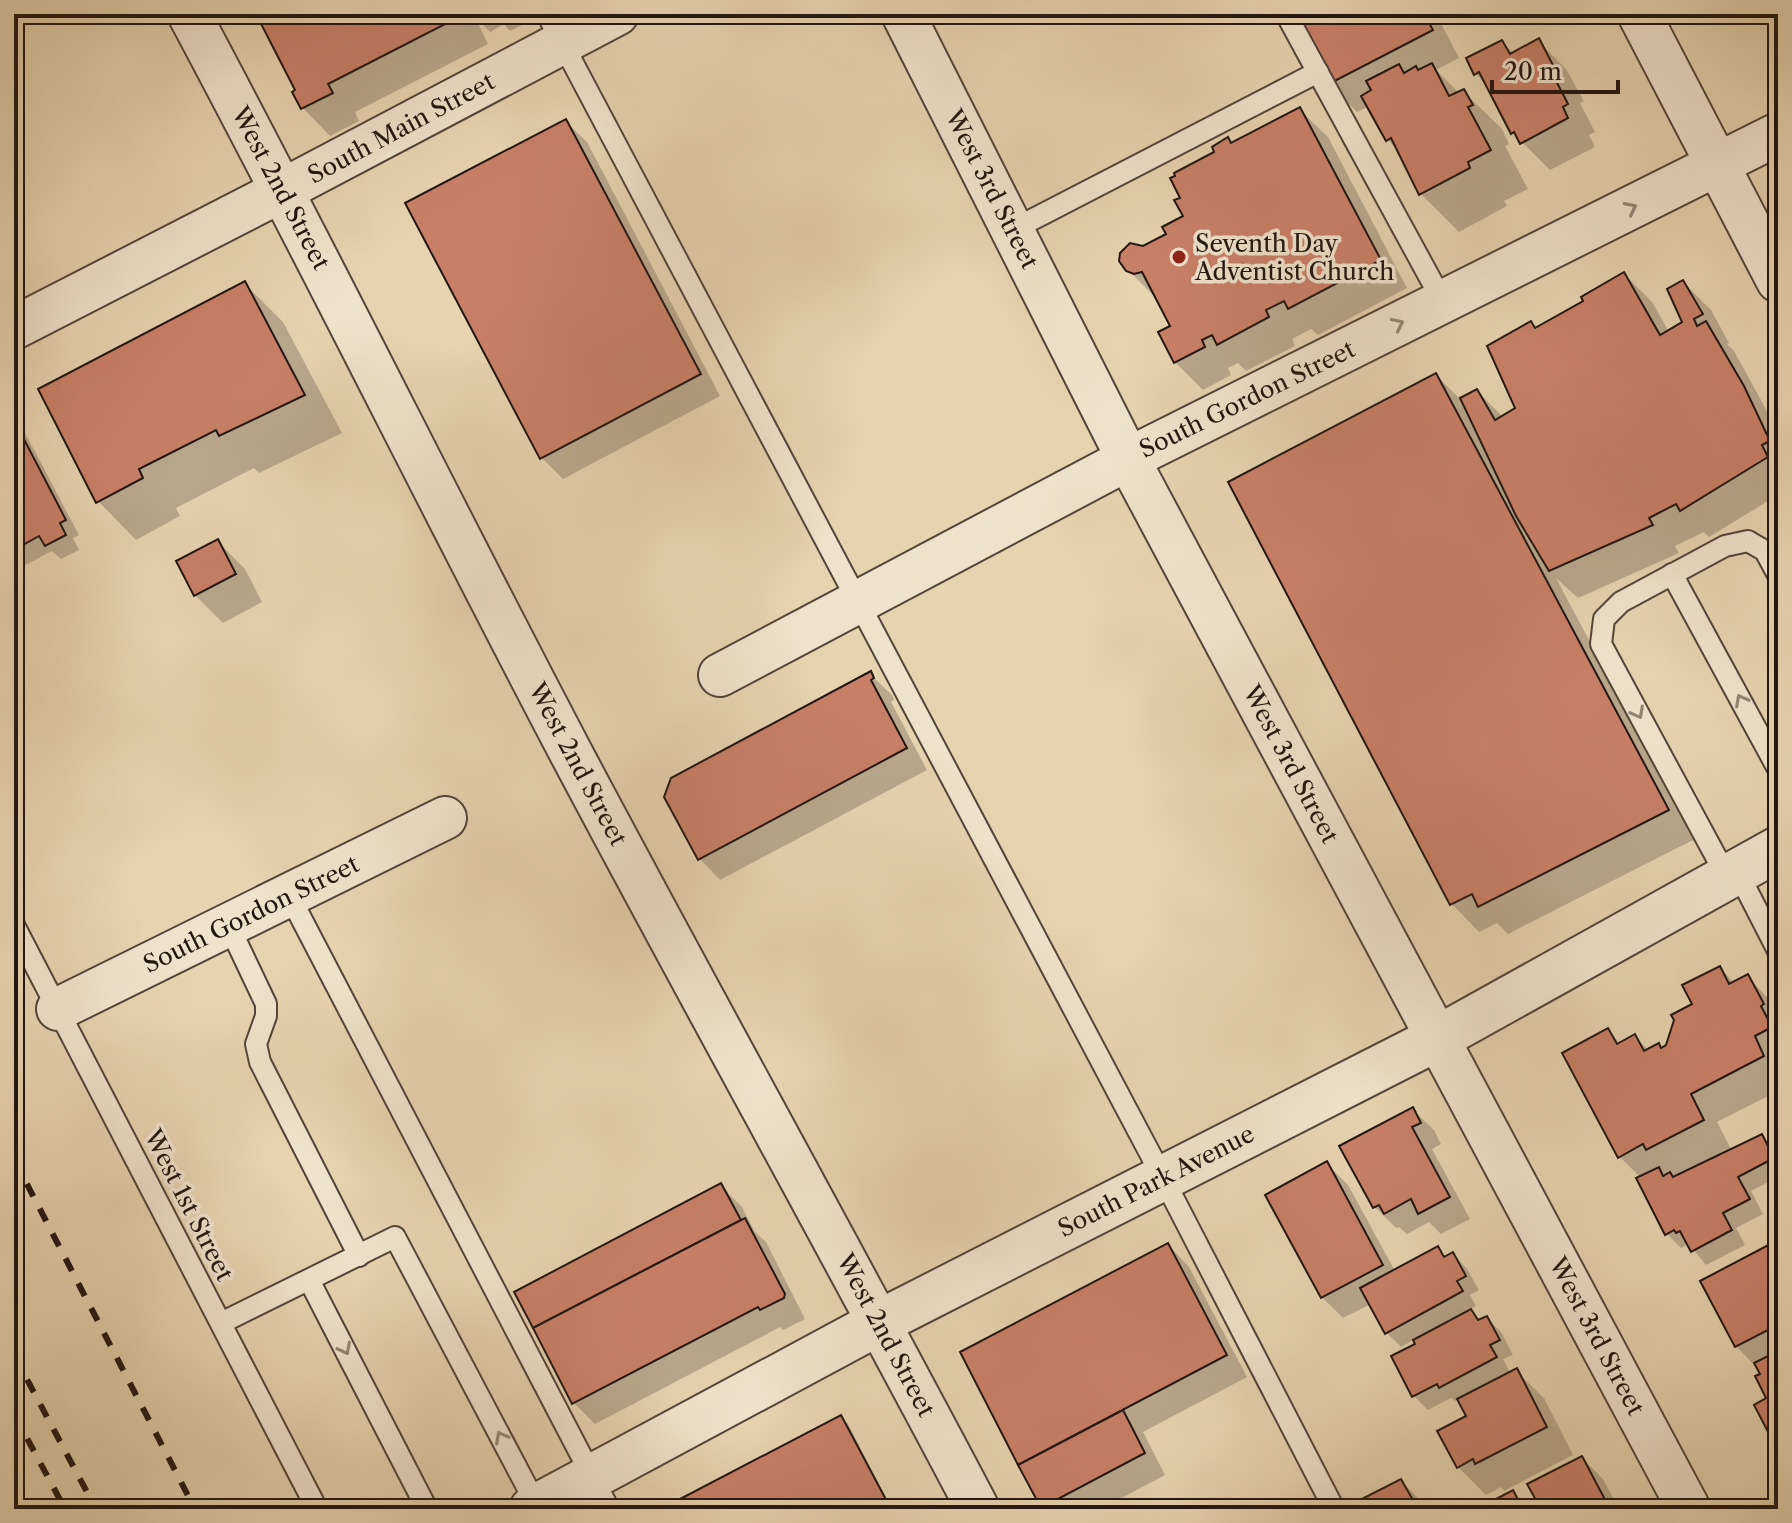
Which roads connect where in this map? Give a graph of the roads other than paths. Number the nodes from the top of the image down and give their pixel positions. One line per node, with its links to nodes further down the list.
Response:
1 (189, 14): 10 (street, West 2nd Street)
2 (617, 14): 6 (street, South Main Street)
3 (903, 14): 11 (street, West 3rd Street)
4 (1286, 14): 7 (lane)
5 (1639, 14): 9 (street)
6 (554, 28): 10 (street, South Main Street); 18 (lane)
7 (1318, 72): 11 (lane); 13 (lane)
8 (1778, 134): 9 (street, South Gordon Street)
9 (1717, 165): 12 (street); 13 (street, South Gordon Street, one-way to 9)
10 (283, 190): 14 (street, South Main Street); 33 (street, West 2nd Street)
11 (1012, 230): 15 (street, West 3rd Street)
12 (1778, 281)
13 (1443, 302): 15 (street, South Gordon Street, one-way to 13)
14 (14, 328)
15 (1128, 459): 18 (street, South Gordon Street); 29 (street, West 3rd Street)
16 (1672, 574): 17 (lane); 20 (lane, one-way to 16); 23 (lane, one-way to 23)
17 (1778, 575)
18 (857, 601): 19 (street, South Gordon Street); 30 (lane)
19 (720, 675)
20 (1778, 769)
21 (445, 818): 24 (street, South Gordon Street)
22 (1778, 849): 23 (street, South Park Avenue)
23 (1732, 874): 27 (lane); 29 (street, South Park Avenue)
24 (289, 895): 25 (street, South Gordon Street); 35 (lane)
25 (228, 924): 28 (street, South Gordon Street); 31 (lane)
26 (14, 925): 28 (lane, West 1st Street)
27 (1778, 951)
28 (58, 1009): 34 (lane, West 1st Street)
29 (1438, 1038): 30 (street, South Park Avenue); 41 (street, West 3rd Street)
30 (1163, 1178): 33 (street, South Park Avenue); 40 (lane)
31 (359, 1256): 32 (lane); 36 (lane, one-way to 31)
32 (309, 1280): 34 (lane); 38 (lane, one-way to 38)
33 (880, 1322): 35 (street, South Park Avenue); 39 (street, West 2nd Street)
34 (221, 1323): 37 (lane, West 1st Street)
35 (600, 1493): 36 (street, South Park Avenue)
36 (535, 1508)
37 (317, 1509)
38 (427, 1509)
39 (978, 1509)
40 (1334, 1509)
41 (1689, 1509)

